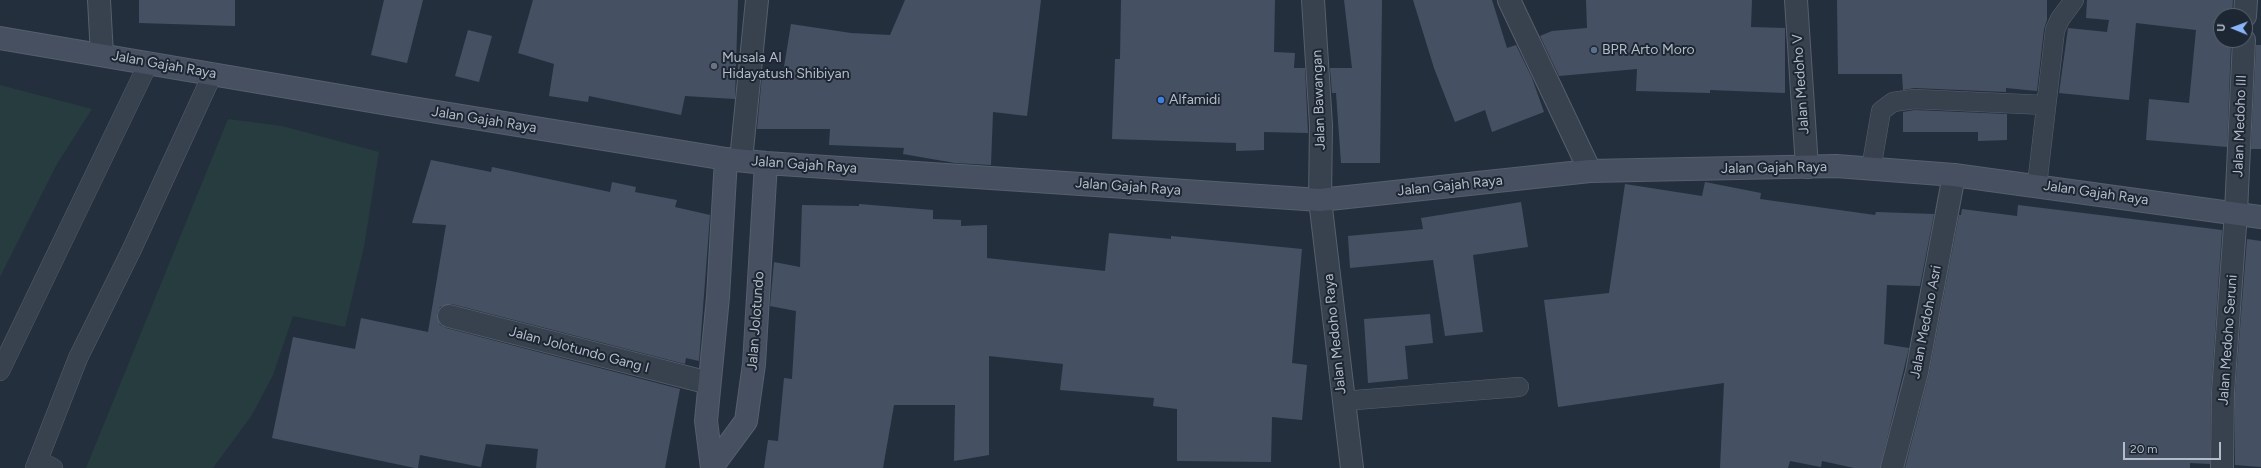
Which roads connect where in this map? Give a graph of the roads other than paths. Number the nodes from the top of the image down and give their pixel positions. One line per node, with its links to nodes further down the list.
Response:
1 (99, 0): 9 (street)
2 (757, 0): 13 (street)
3 (1313, 0): 20 (street, Jalan Bawangan)
4 (1509, 0): 17 (street)
5 (1796, 0): 15 (street, Jalan Medoho V)
6 (2074, 0): 12 (lane)
7 (0, 38): 9 (main road, Jalan Gajah Raya)
8 (2244, 48): 21 (street, Jalan Medoho III)
9 (102, 55): 10 (main road, Jalan Gajah Raya)
10 (149, 62): 11 (main road, Jalan Gajah Raya); 24 (lane)
11 (213, 74): 13 (main road, Jalan Gajah Raya); 28 (lane)
12 (2045, 106): 16 (lane); 19 (lane)
13 (734, 160): 14 (main road, Jalan Gajah Raya); 25 (main road, Jalan Jolotundo)
14 (766, 163): 20 (main road, Jalan Gajah Raya); 29 (main road, Jalan Jolotundo)
15 (1807, 167): 16 (main road, Jalan Gajah Raya); 17 (main road, Jalan Gajah Raya)
16 (1871, 169): 18 (main road, Jalan Gajah Raya)
17 (1590, 171): 20 (main road, Jalan Gajah Raya)
18 (1954, 175): 19 (main road, Jalan Gajah Raya); 31 (street, Jalan Medoho Asri)
19 (2037, 185): 21 (main road, Jalan Gajah Raya)
20 (1320, 200): 27 (street, Jalan Medoho Raya)
21 (2236, 212): 22 (main road, Jalan Gajah Raya); 32 (street, Jalan Medoho Seruni)
22 (2261, 217)
23 (449, 316): 25 (street, Jalan Jolotundo Gang I)
24 (0, 371)
25 (709, 383): 29 (main road, Jalan Jolotundo)
26 (1519, 387): 27 (lane)
27 (1342, 401): 30 (street, Jalan Medoho Raya)
28 (42, 465)
29 (712, 468)
30 (1352, 468)
31 (1892, 468)
32 (2222, 468)

